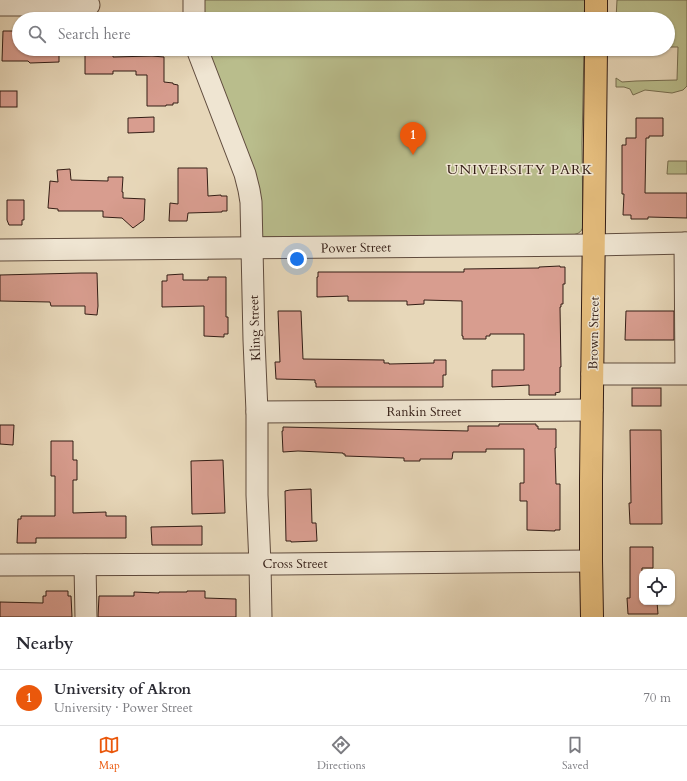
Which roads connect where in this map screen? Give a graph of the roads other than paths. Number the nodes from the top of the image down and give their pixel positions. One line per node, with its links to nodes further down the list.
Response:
1 (194, 0): 5 (street)
2 (596, 0): 6 (main road)
3 (0, 4): 4 (street)
4 (89, 5)
5 (194, 12)
6 (596, 12)
7 (200, 56): 11 (street, Kling Street)
8 (596, 56): 10 (main road, Brown Street)
9 (686, 243): 10 (street, Power Street); 13 (street)
10 (593, 245): 11 (street, Power Street); 14 (main road, Brown Street)
11 (252, 248): 12 (street, Power Street); 17 (street, Kling Street)
12 (0, 250)
13 (686, 312): 15 (street)
14 (592, 374): 15 (street); 16 (main road, Brown Street)
15 (687, 374)
16 (592, 410): 17 (street, Rankin Street); 18 (main road, Brown Street)
17 (257, 412): 19 (street, Kling Street)
18 (591, 561): 19 (street, Cross Street); 24 (main road, Brown Street)
19 (260, 564): 21 (street, Cross Street); 23 (street, Kling Street)
20 (0, 565): 21 (street, Cross Street)
21 (85, 565): 22 (street)
22 (86, 617)
23 (261, 617)
24 (592, 617)

